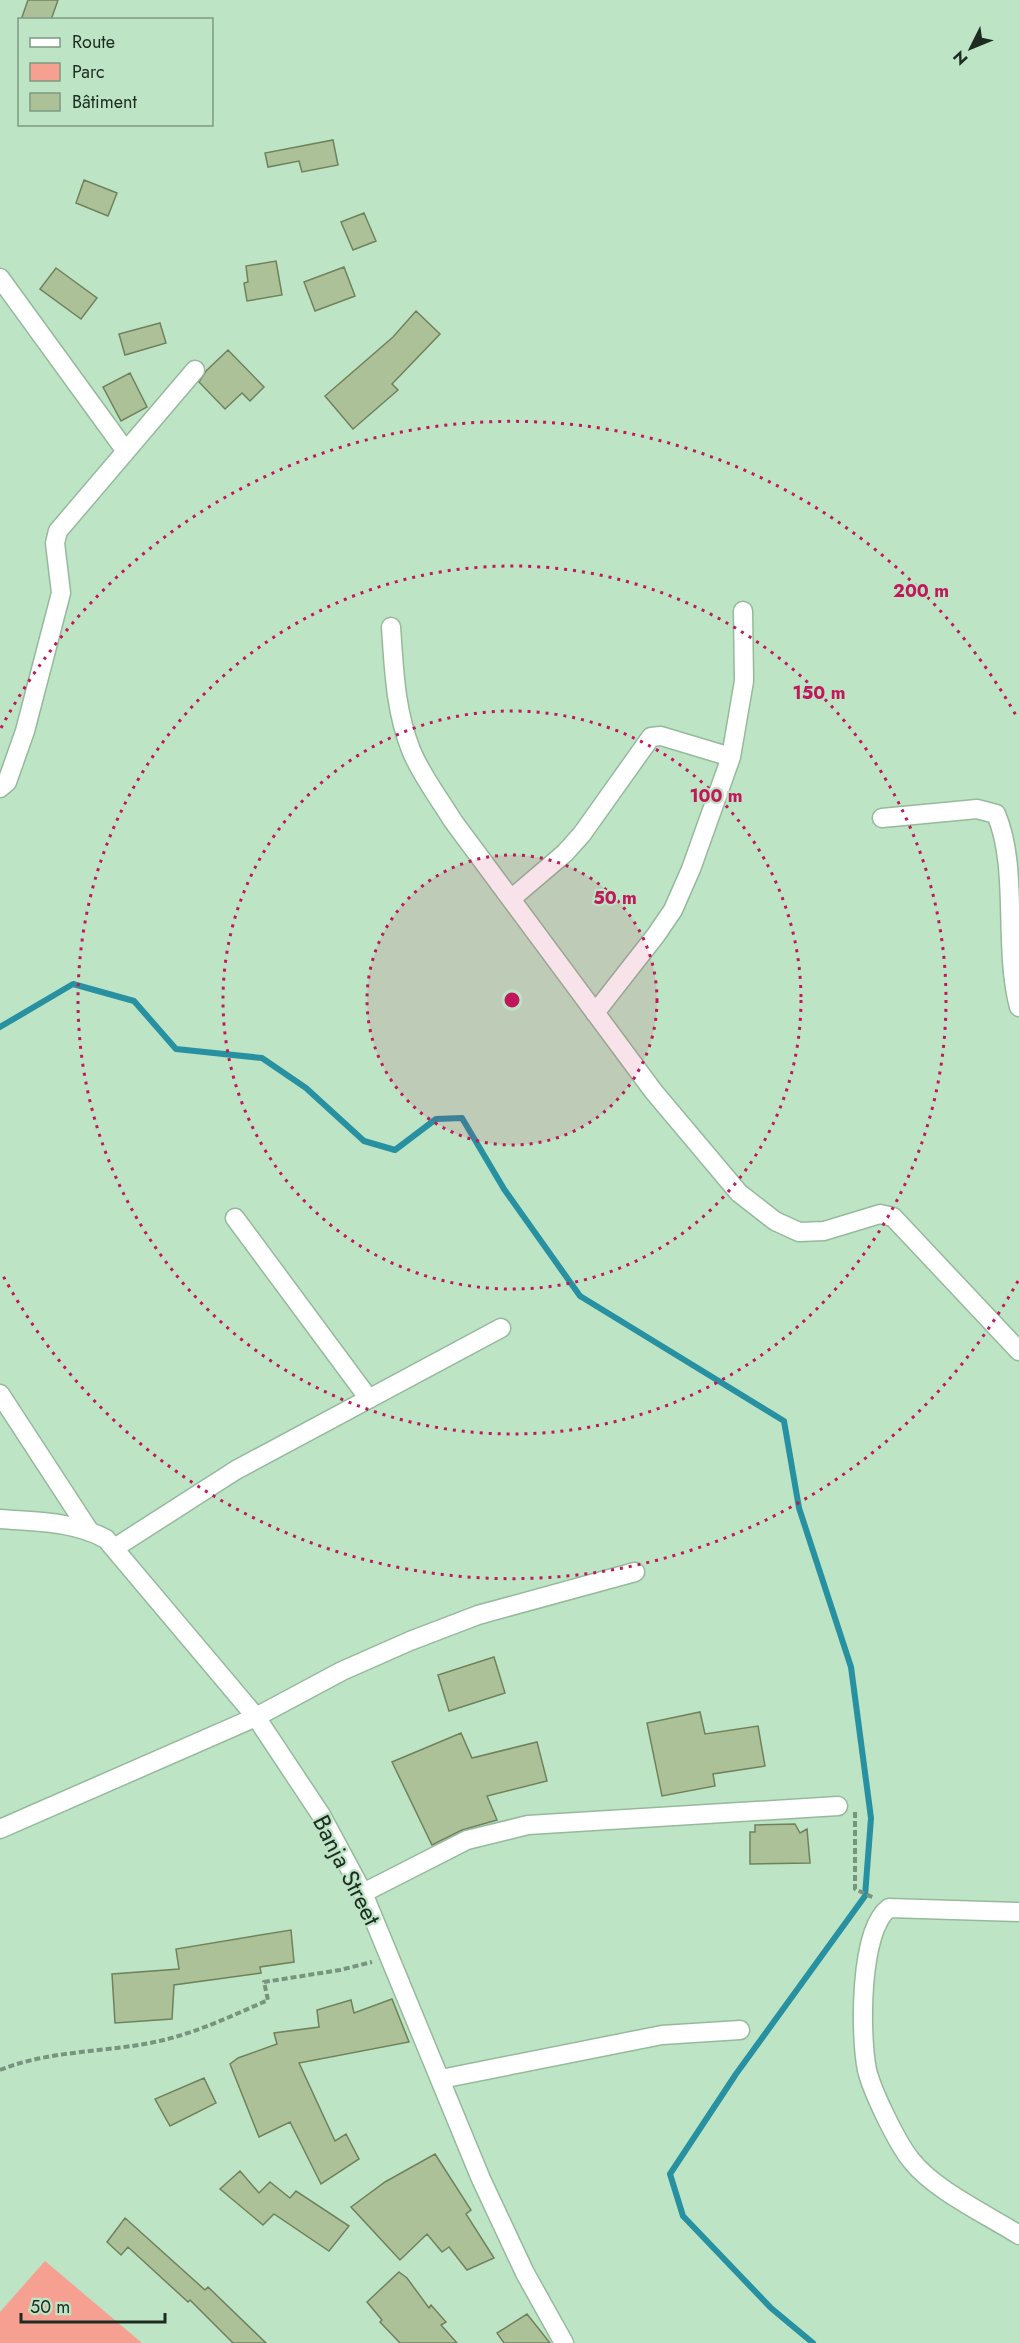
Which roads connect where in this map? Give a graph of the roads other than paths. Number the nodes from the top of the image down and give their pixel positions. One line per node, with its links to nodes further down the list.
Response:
1 (0, 278): 3 (street)
2 (195, 370): 3 (street)
3 (126, 450): 7 (street)
4 (743, 611): 6 (street)
5 (391, 627): 9 (street)
6 (731, 758): 9 (street); 11 (street)
7 (2, 781)
8 (882, 818): 10 (street)
9 (511, 899): 11 (street)
10 (1019, 1007)
11 (595, 1013): 14 (street)
12 (235, 1218): 16 (street)
13 (501, 1328): 16 (street)
14 (1019, 1351)
15 (0, 1394): 18 (street)
16 (369, 1399): 19 (street)
17 (0, 1520): 18 (street, Banja Street)
18 (88, 1529): 19 (street, Banja Street)
19 (116, 1547): 21 (street, Banja Street)
20 (635, 1572): 21 (street)
21 (256, 1717): 23 (street); 24 (street, Banja Street)
22 (838, 1806): 24 (street)
23 (0, 1829)
24 (363, 1893): 27 (street, Banja Street)
25 (1019, 1912): 28 (street)
26 (740, 2030): 27 (street)
27 (441, 2079): 29 (street, Banja Street)
28 (1019, 2235)
29 (564, 2343)

